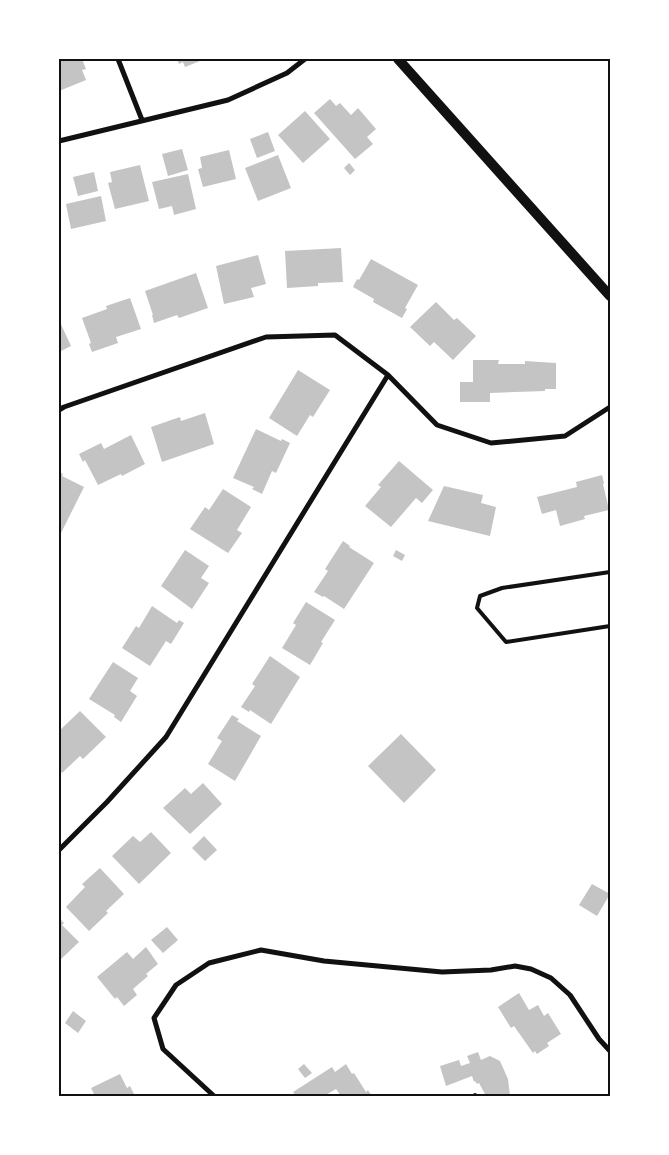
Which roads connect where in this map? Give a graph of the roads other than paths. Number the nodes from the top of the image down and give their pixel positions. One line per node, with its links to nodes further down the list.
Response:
1 (118, 59): 4 (street)
2 (304, 59): 4 (street)
3 (398, 59): 6 (main road)
4 (142, 120): 5 (street)
5 (59, 141)
6 (610, 296)
7 (388, 375): 8 (street); 9 (street); 12 (street)
8 (610, 407)
9 (59, 410)
10 (610, 572): 11 (lane)
11 (610, 626)
12 (59, 850)
13 (610, 1052): 14 (street)
14 (214, 1096)

